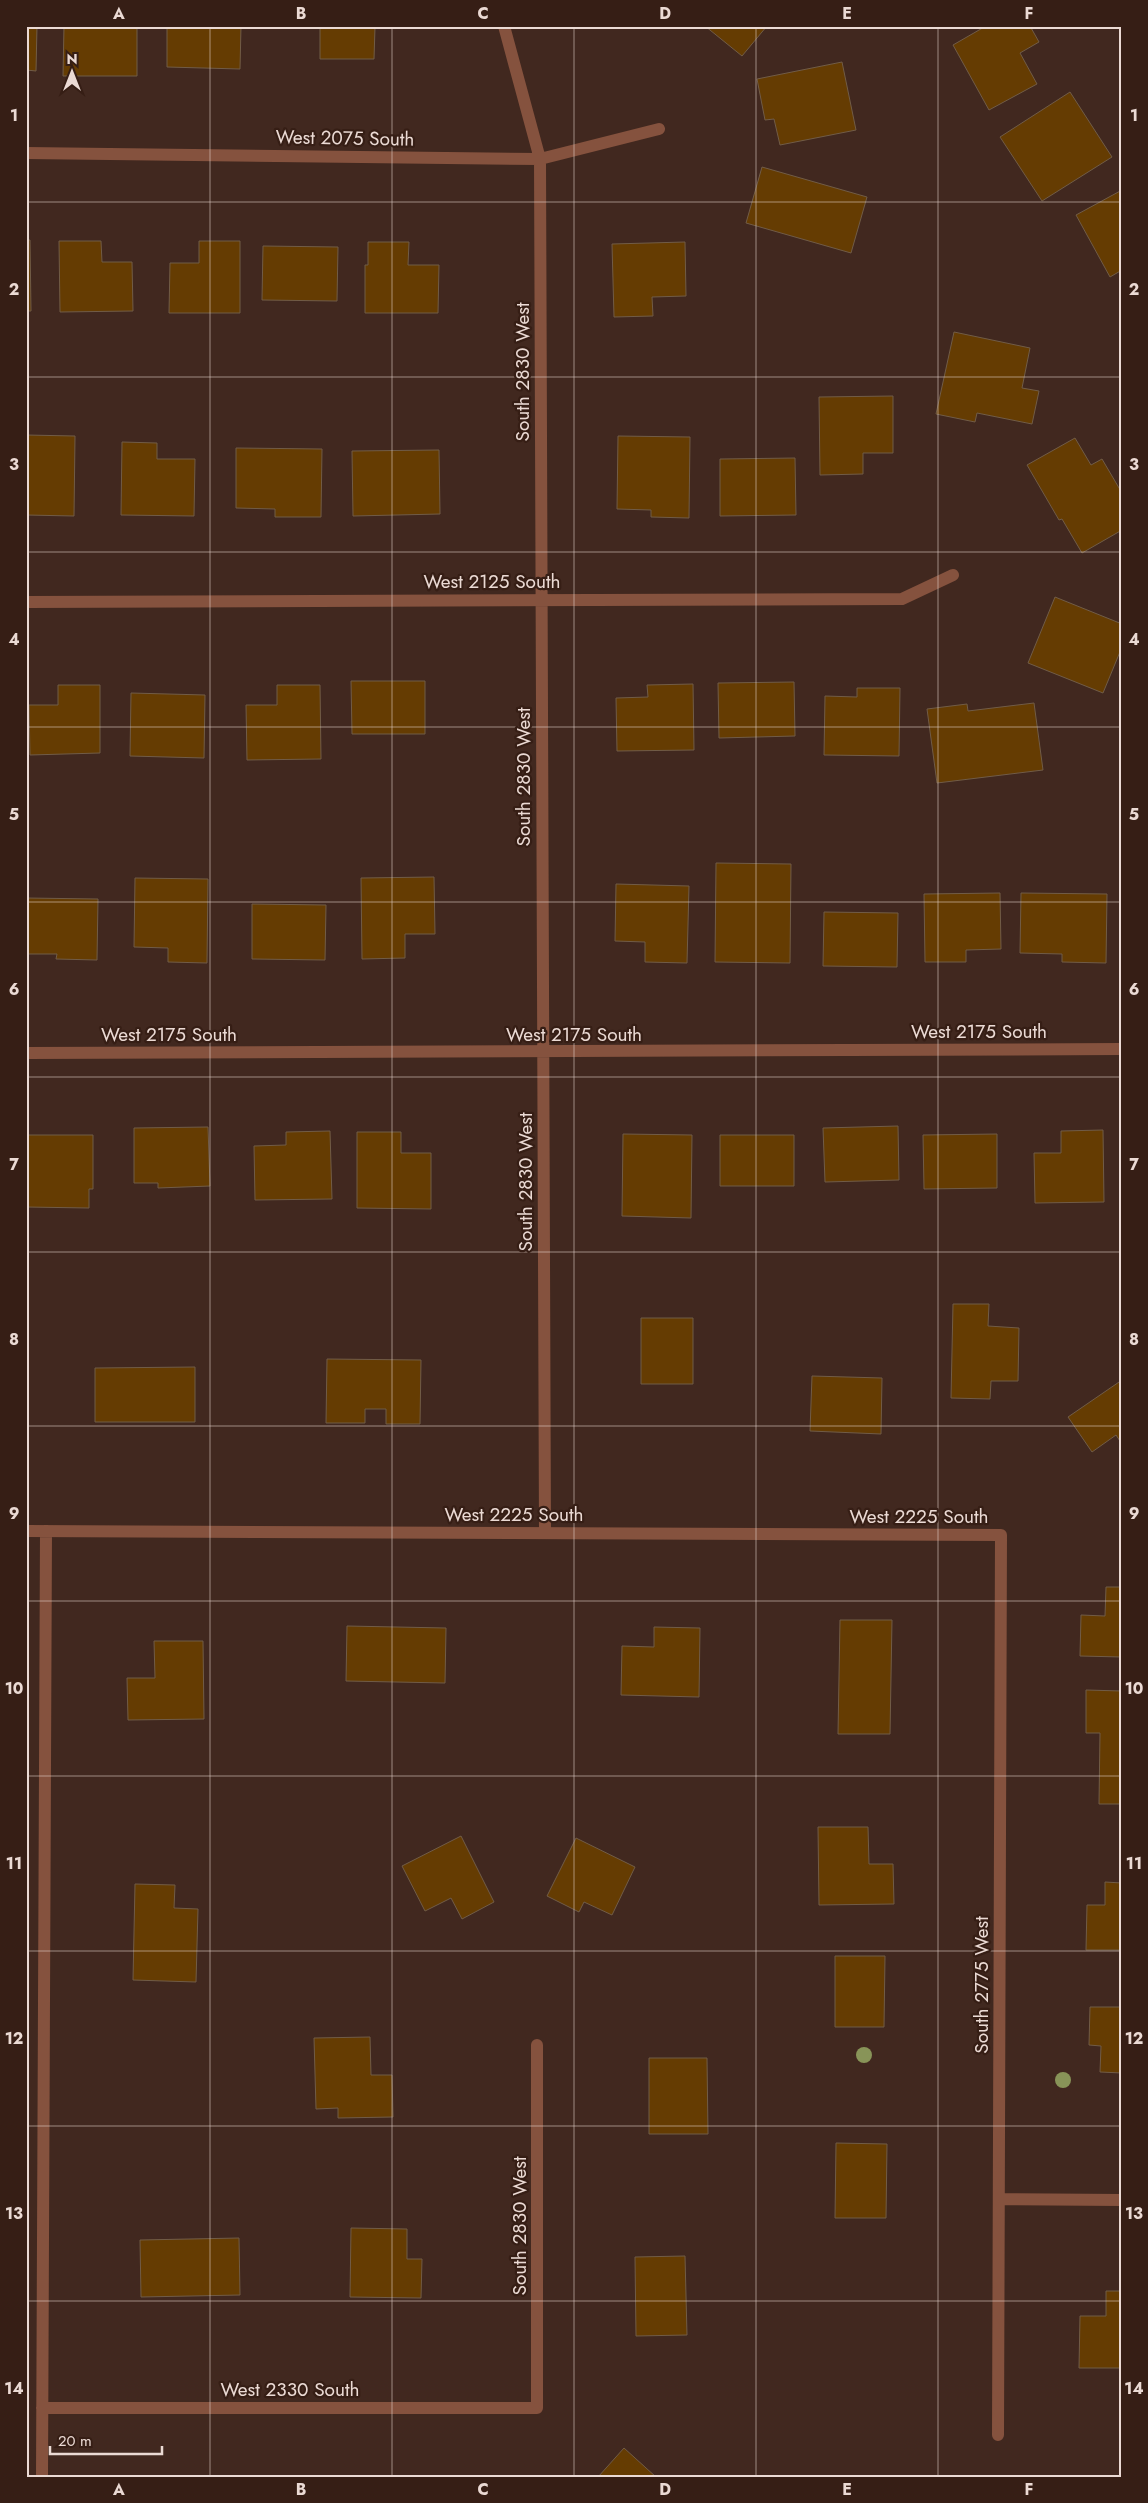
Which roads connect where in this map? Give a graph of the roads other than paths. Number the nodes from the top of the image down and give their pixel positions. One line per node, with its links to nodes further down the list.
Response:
1 (504, 26): 4 (street, South 2830 West)
2 (659, 129): 4 (street, West 2075 South)
3 (26, 154): 4 (street, West 2075 South)
4 (540, 159): 6 (street, South 2830 West)
5 (953, 576): 6 (street, West 2125 South)
6 (542, 600): 7 (street, West 2125 South); 10 (street, South 2830 West)
7 (26, 602)
8 (1122, 1049): 10 (street, West 2175 South)
9 (26, 1053): 10 (street, West 2175 South)
10 (543, 1053): 13 (street, South 2830 West)
11 (26, 1531): 12 (street, West 2225 South)
12 (46, 1531): 13 (street, West 2225 South); 18 (street)
13 (545, 1533): 14 (street, West 2225 South)
14 (1001, 1535): 16 (street, South 2775 West)
15 (537, 2045): 19 (street, South 2830 West)
16 (999, 2199): 17 (street); 20 (street, South 2775 West)
17 (1122, 2200)
18 (42, 2408): 19 (street, West 2330 South); 21 (street)
19 (537, 2408)
20 (998, 2435)
21 (42, 2477)

